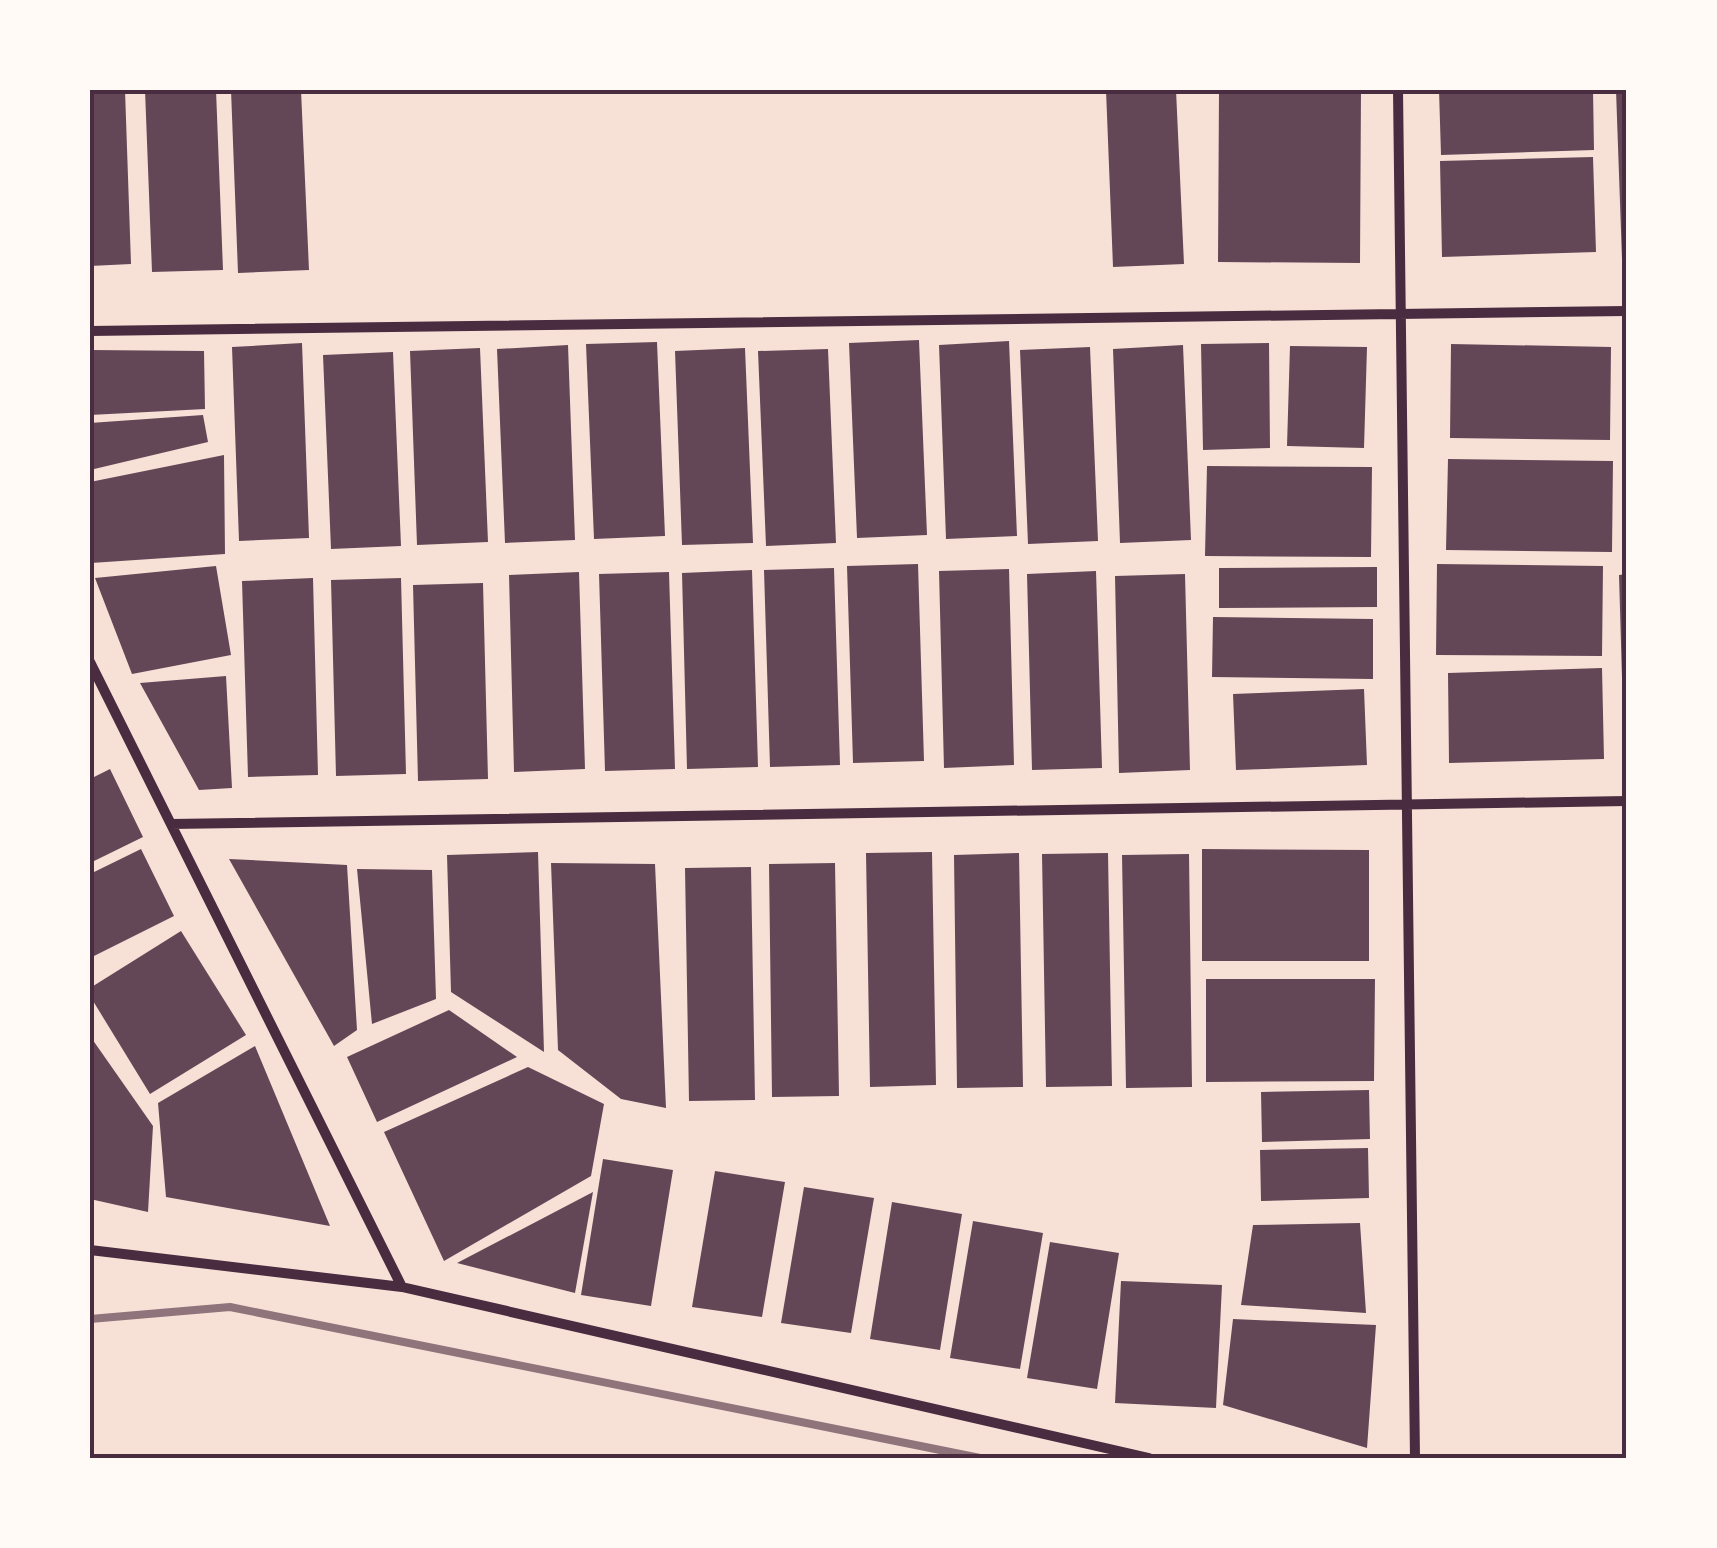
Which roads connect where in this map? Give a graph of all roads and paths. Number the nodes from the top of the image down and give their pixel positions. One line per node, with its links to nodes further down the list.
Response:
1 (1398, 90): 3 (street)
2 (1627, 311): 3 (street)
3 (1403, 316): 4 (street); 7 (street)
4 (90, 331)
5 (90, 662): 8 (street)
6 (1627, 801): 7 (street)
7 (1409, 804): 8 (street); 12 (street)
8 (171, 824): 10 (street)
9 (90, 1250): 10 (street)
10 (402, 1287): 11 (street)
11 (1149, 1458)
12 (1415, 1458)

